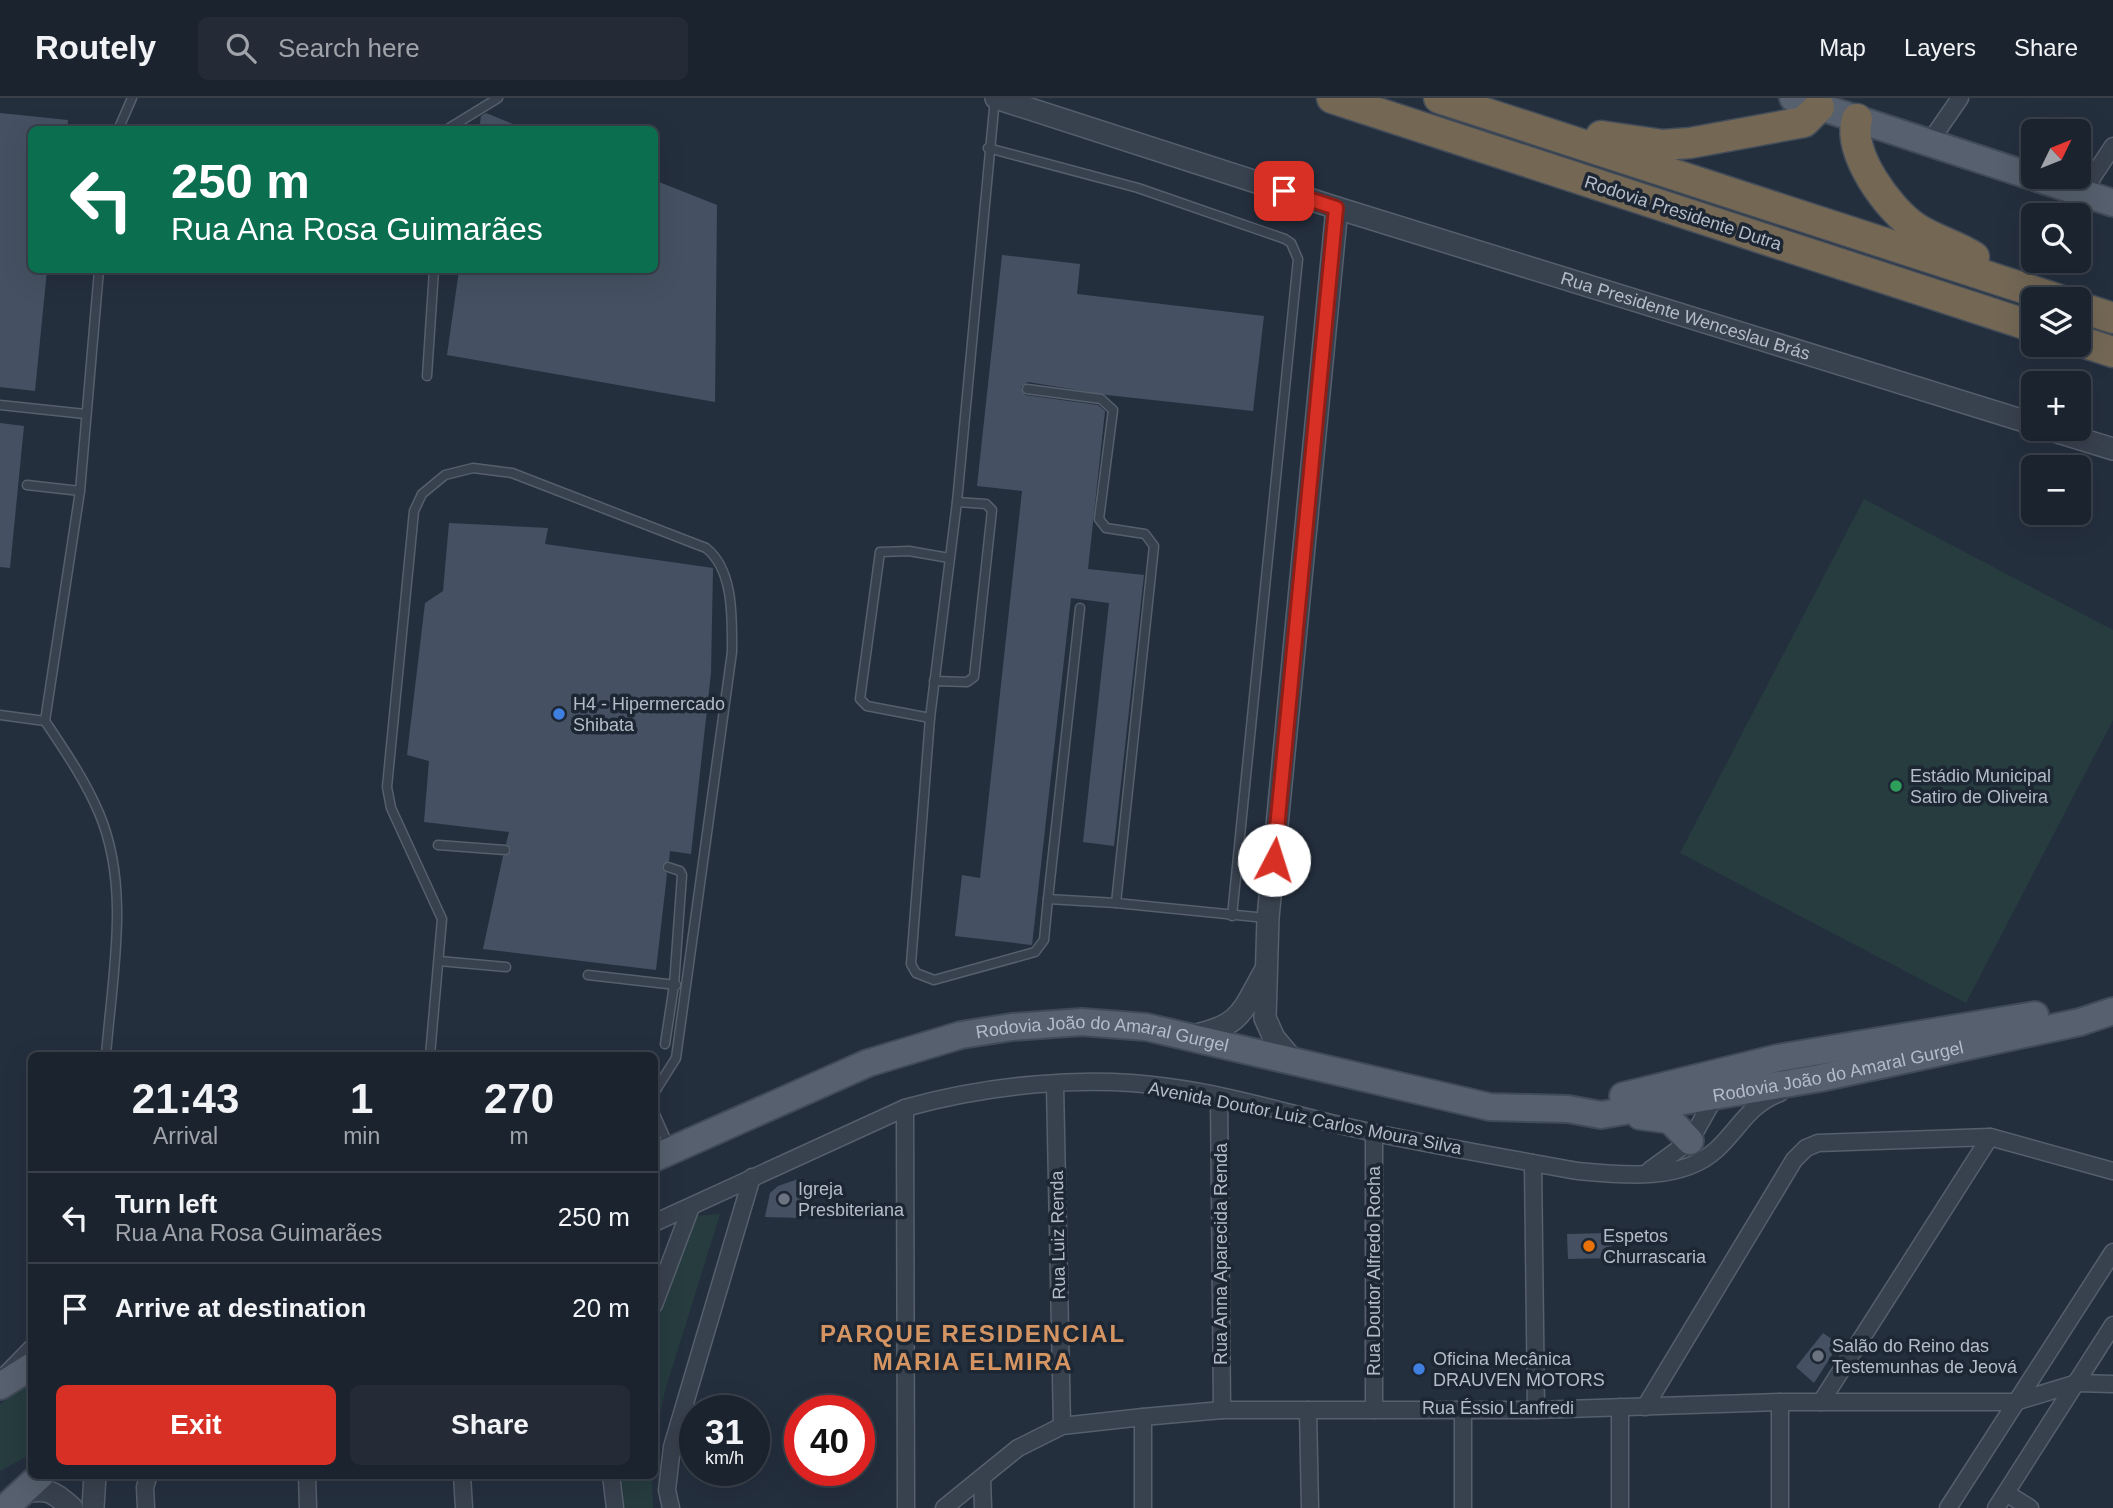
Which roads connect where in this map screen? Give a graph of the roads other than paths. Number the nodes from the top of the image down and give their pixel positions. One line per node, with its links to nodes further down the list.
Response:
1 (132, 98): 10 (lane)
2 (498, 98): 11 (lane)
3 (996, 98): 14 (lane); 17 (street, Rua Presidente Wenceslau Brás)
4 (1332, 98): 24 (highway, Rodovia Presidente Dutra)
5 (1439, 98): 9 (highway, Rodovia Presidente Dutra)
6 (1960, 98): 12 (street)
7 (1806, 102): 8 (main road); 9 (highway)
8 (1857, 119): 12 (main road); 20 (highway)
9 (1516, 124): 20 (highway, Rodovia Presidente Dutra)
10 (120, 126)
11 (452, 126)
12 (1929, 143): 15 (main road)
13 (2113, 146): 15 (street)
14 (988, 148): 36 (lane); 48 (lane)
15 (2082, 193): 16 (main road)
16 (2113, 203)
17 (1336, 208): 31 (street, Rua Presidente Wenceslau Brás); 49 (street)
18 (99, 273): 30 (lane)
19 (435, 273): 27 (lane)
20 (2014, 285): 21 (highway, Rodovia Presidente Dutra)
21 (2021, 287)
22 (2091, 311): 23 (highway)
23 (2113, 318)
24 (2021, 323)
25 (2091, 345): 26 (highway)
26 (2113, 352)
27 (428, 376)
28 (1027, 389): 47 (lane)
29 (0, 405): 30 (lane)
30 (85, 414): 35 (lane)
31 (2021, 420)
32 (2087, 441): 33 (street)
33 (2113, 449)
34 (27, 485): 35 (lane)
35 (80, 491): 42 (lane)
36 (957, 502): 37 (lane); 39 (lane)
37 (949, 558): 39 (lane); 41 (lane)
38 (1080, 608): 46 (lane)
39 (934, 681): 41 (lane)
40 (0, 715): 42 (lane)
41 (930, 718): 46 (lane)
42 (46, 721): 59 (lane)
43 (438, 845): 44 (lane)
44 (505, 850)
45 (668, 867): 54 (lane)
46 (1048, 899): 47 (lane)
47 (1116, 902): 48 (lane)
48 (1232, 916): 49 (lane)
49 (1268, 918): 52 (street)
50 (439, 961): 51 (lane); 55 (lane); 60 (lane)
51 (506, 967)
52 (1266, 970): 57 (street); 62 (street)
53 (588, 975): 54 (lane)
54 (674, 985): 55 (lane); 58 (lane)
55 (685, 986): 65 (lane)
56 (2110, 1012): 61 (main road, Rodovia João do Amaral Gurgel); 63 (main road, Rodovia João do Amaral Gurgel)
57 (1185, 1038): 62 (main road, Rodovia João do Amaral Gurgel); 74 (main road, Rodovia João do Amaral Gurgel)
58 (665, 1044)
59 (106, 1052)
60 (430, 1052)
61 (1778, 1058): 66 (main road); 69 (main road, Rodovia João do Amaral Gurgel)
62 (1295, 1063): 69 (main road, Rodovia João do Amaral Gurgel)
63 (1820, 1078): 66 (main road, Rodovia João do Amaral Gurgel); 77 (street, Avenida Doutor Luiz Carlos Moura Silva)
64 (1055, 1085): 67 (street, Avenida Doutor Luiz Carlos Moura Silva); 68 (street, Avenida Doutor Luiz Carlos Moura Silva); 101 (street, Rua Luiz Renda)
65 (658, 1087)
66 (1716, 1095): 70 (main road, Rodovia João do Amaral Gurgel); 73 (street)
67 (1219, 1097): 71 (street, Avenida Doutor Luiz Carlos Moura Silva); 96 (street, Rua Anna Aparecida Renda)
68 (905, 1108): 78 (street, Avenida Doutor Luiz Carlos Moura Silva); 118 (street)
69 (1568, 1110): 70 (main road, Rodovia João do Amaral Gurgel)
70 (1618, 1114): 73 (main road)
71 (1374, 1133): 75 (street, Avenida Doutor Luiz Carlos Moura Silva); 98 (street, Rua Doutor Alfredo Rocha)
72 (1990, 1137): 76 (street); 91 (street); 94 (street)
73 (1690, 1141): 77 (street)
74 (660, 1155)
75 (1532, 1163): 77 (street, Avenida Doutor Luiz Carlos Moura Silva); 99 (street)
76 (2113, 1171)
77 (1645, 1173)
78 (752, 1177): 79 (street, Avenida Doutor Luiz Carlos Moura Silva); 117 (street)
79 (691, 1207): 80 (street, Avenida Doutor Luiz Carlos Moura Silva); 82 (street)
80 (658, 1221)
81 (2113, 1252): 92 (street)
82 (658, 1294)
83 (2113, 1325): 87 (street)
84 (28, 1346): 86 (lane)
85 (28, 1369): 89 (main road)
86 (0, 1375)
87 (2077, 1383): 88 (street, Rua Éssio Lanfredi); 92 (street, Rua Éssio Lanfredi); 109 (street)
88 (2113, 1384)
89 (0, 1387)
90 (1780, 1402): 91 (street, Rua Éssio Lanfredi); 94 (street, Rua Éssio Lanfredi); 125 (street)
91 (1821, 1402): 92 (street, Rua Éssio Lanfredi)
92 (2015, 1402): 126 (street)
93 (1619, 1407): 94 (street, Rua Éssio Lanfredi); 99 (street, Rua Éssio Lanfredi); 124 (street)
94 (1645, 1407)
95 (1463, 1408): 98 (street, Rua Éssio Lanfredi); 99 (street, Rua Éssio Lanfredi); 123 (street)
96 (1222, 1410): 97 (street, Rua Éssio Lanfredi); 100 (street, Rua Éssio Lanfredi)
97 (1308, 1410): 98 (street, Rua Éssio Lanfredi); 122 (street)
98 (1374, 1410)
99 (1536, 1410)
100 (1143, 1417): 101 (street, Rua Éssio Lanfredi); 121 (street)
101 (1062, 1426): 102 (street, Rua Éssio Lanfredi)
102 (982, 1478): 119 (street, Rua Éssio Lanfredi); 120 (street)
103 (36, 1479): 110 (main road)
104 (95, 1479): 112 (street)
105 (148, 1479): 113 (street)
106 (307, 1479): 114 (street)
107 (463, 1479): 115 (street)
108 (611, 1479): 116 (street)
109 (2006, 1493): 127 (street); 128 (street)
110 (8, 1499): 111 (street)
111 (72, 1508)
112 (93, 1508)
113 (146, 1508)
114 (308, 1508)
115 (464, 1508)
116 (615, 1508)
117 (671, 1508)
118 (906, 1508)
119 (944, 1508)
120 (983, 1508)
121 (1143, 1508)
122 (1310, 1508)
123 (1464, 1508)
124 (1620, 1508)
125 (1780, 1508)
126 (1948, 1508)
127 (1996, 1508)
128 (2030, 1508)

